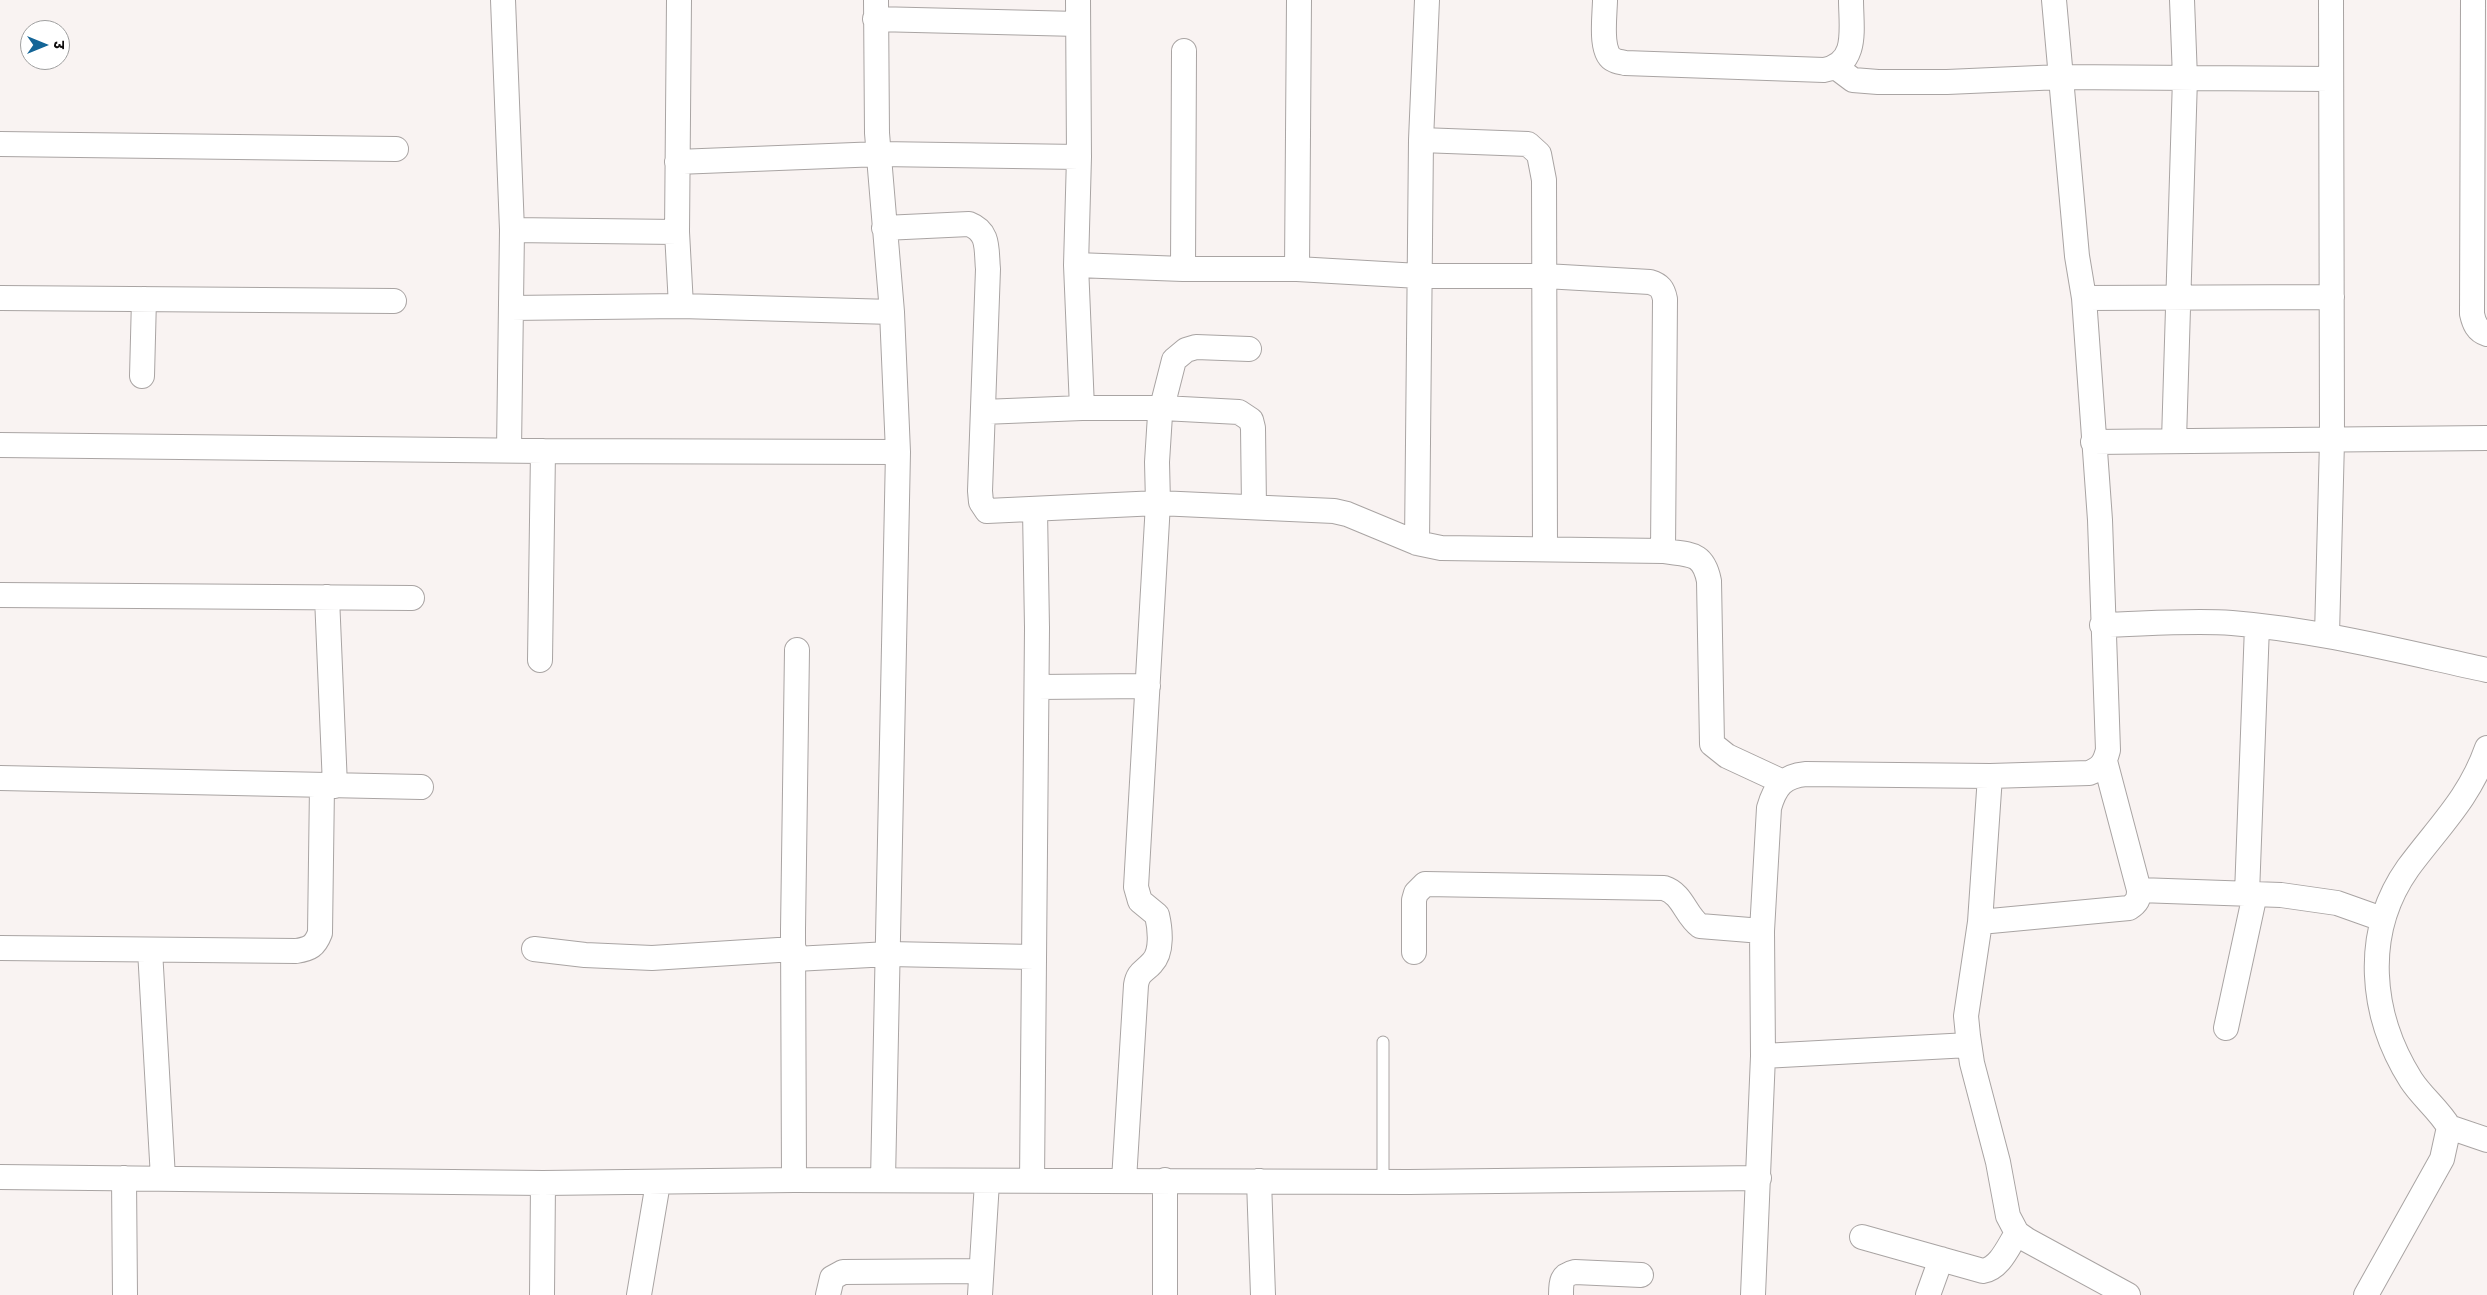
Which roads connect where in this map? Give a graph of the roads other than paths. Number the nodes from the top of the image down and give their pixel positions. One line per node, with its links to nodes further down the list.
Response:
1 (503, 0): 27 (street)
2 (679, 0): 25 (street)
3 (1078, 0): 13 (street)
4 (1299, 0): 31 (street)
5 (1427, 0): 19 (street)
6 (1606, 0): 15 (street)
7 (1851, 0): 15 (street)
8 (2054, 0): 16 (street)
9 (2182, 0): 17 (street)
10 (2331, 0): 18 (street)
11 (2473, 0): 21 (street)
12 (875, 10): 13 (street); 23 (street)
13 (1078, 24): 24 (street)
14 (1184, 51): 30 (street)
15 (1837, 68): 16 (street)
16 (2061, 77): 17 (street); 37 (street)
17 (2185, 78): 18 (street); 34 (street)
18 (2330, 79): 35 (street)
19 (1421, 140): 32 (street); 33 (street)
20 (0, 144): 22 (street)
21 (2480, 145): 43 (street)
22 (396, 148)
23 (880, 154): 24 (street); 25 (street); 26 (street)
24 (1078, 158): 29 (street)
25 (677, 162): 28 (street)
26 (884, 228): 42 (street); 48 (street)
27 (512, 230): 28 (street); 41 (street)
28 (677, 232): 40 (street)
29 (1076, 265): 30 (street); 46 (street)
30 (1184, 269): 31 (street)
31 (1297, 269): 32 (street)
32 (1419, 276): 33 (street); 60 (street)
33 (1545, 276): 61 (street); 62 (street)
34 (2178, 297): 35 (street); 37 (street); 50 (street)
35 (2332, 297): 51 (street)
36 (0, 298): 38 (street)
37 (2084, 298): 52 (street)
38 (144, 299): 39 (street); 45 (street)
39 (394, 301)
40 (681, 306): 41 (street); 42 (street)
41 (511, 308): 54 (street)
42 (892, 312): 56 (street)
43 (2487, 334)
44 (1249, 349): 47 (street)
45 (142, 376)
46 (1082, 408): 47 (street); 48 (street)
47 (1163, 408): 57 (street); 58 (street)
48 (983, 412): 59 (street)
49 (2487, 438): 51 (street)
50 (2174, 440): 51 (street); 52 (street)
51 (2332, 441): 68 (street)
52 (2093, 442): 66 (street)
53 (0, 445): 54 (street)
54 (509, 450): 55 (street)
55 (543, 452): 56 (street); 70 (street)
56 (898, 452): 91 (street)
57 (1158, 503): 58 (street); 59 (street); 72 (street)
58 (1254, 507): 60 (street)
59 (1035, 510): 73 (street)
60 (1417, 543): 61 (street)
61 (1545, 549): 62 (street)
62 (1663, 551): 78 (street)
63 (0, 595): 64 (street)
64 (327, 597): 65 (street); 79 (street)
65 (412, 598)
66 (2102, 625): 67 (street); 75 (street)
67 (2257, 626): 68 (street); 82 (street)
68 (2326, 635): 71 (street)
69 (797, 650): 90 (street)
70 (540, 660)
71 (2487, 670)
72 (1148, 686): 73 (street); 106 (street)
73 (1037, 687): 92 (street)
74 (2487, 748): 83 (street)
75 (2105, 762): 76 (street); 81 (street)
76 (1990, 776): 78 (street); 84 (street)
77 (0, 778): 79 (street)
78 (1783, 782): 85 (street)
79 (329, 786): 80 (street); 88 (street)
80 (421, 787)
81 (2139, 890): 82 (street); 84 (street)
82 (2251, 894): 83 (street); 93 (street)
83 (2382, 918): 97 (street)
84 (1980, 922): 95 (street)
85 (1762, 931): 89 (street); 96 (street)
86 (0, 948): 88 (street)
87 (534, 949): 90 (street)
88 (150, 950): 101 (street)
89 (1414, 952)
90 (795, 954): 91 (street); 103 (street)
91 (889, 954): 92 (street); 104 (street)
92 (1034, 957): 105 (street)
93 (2226, 1028)
94 (1383, 1042): 110 (lane)
95 (1968, 1045): 96 (street); 113 (street)
96 (1763, 1056): 102 (street)
97 (2449, 1127): 98 (street); 129 (street)
98 (2487, 1140)
99 (0, 1177): 100 (street)
100 (124, 1178): 101 (street); 118 (street)
101 (163, 1178): 111 (street)
102 (1759, 1178): 110 (street); 126 (street)
103 (794, 1180): 104 (street); 112 (street)
104 (883, 1180): 109 (street)
105 (1032, 1180): 106 (street); 109 (street)
106 (1124, 1180): 107 (street)
107 (1165, 1180): 108 (street); 123 (street)
108 (1259, 1181): 110 (street); 124 (street)
109 (987, 1182): 116 (street)
110 (1383, 1182)
111 (543, 1183): 112 (street); 119 (street)
112 (658, 1183): 120 (street)
113 (2016, 1233): 115 (street); 128 (street)
114 (1862, 1238): 115 (street)
115 (1941, 1259): 127 (street)
116 (981, 1271): 121 (street); 122 (street)
117 (1641, 1274): 125 (street)
118 (125, 1295)
119 (542, 1295)
120 (639, 1295)
121 (828, 1295)
122 (980, 1295)
123 (1165, 1295)
124 (1263, 1295)
125 (1561, 1295)
126 (1753, 1295)
127 (1928, 1295)
128 (2128, 1295)
129 (2366, 1295)

